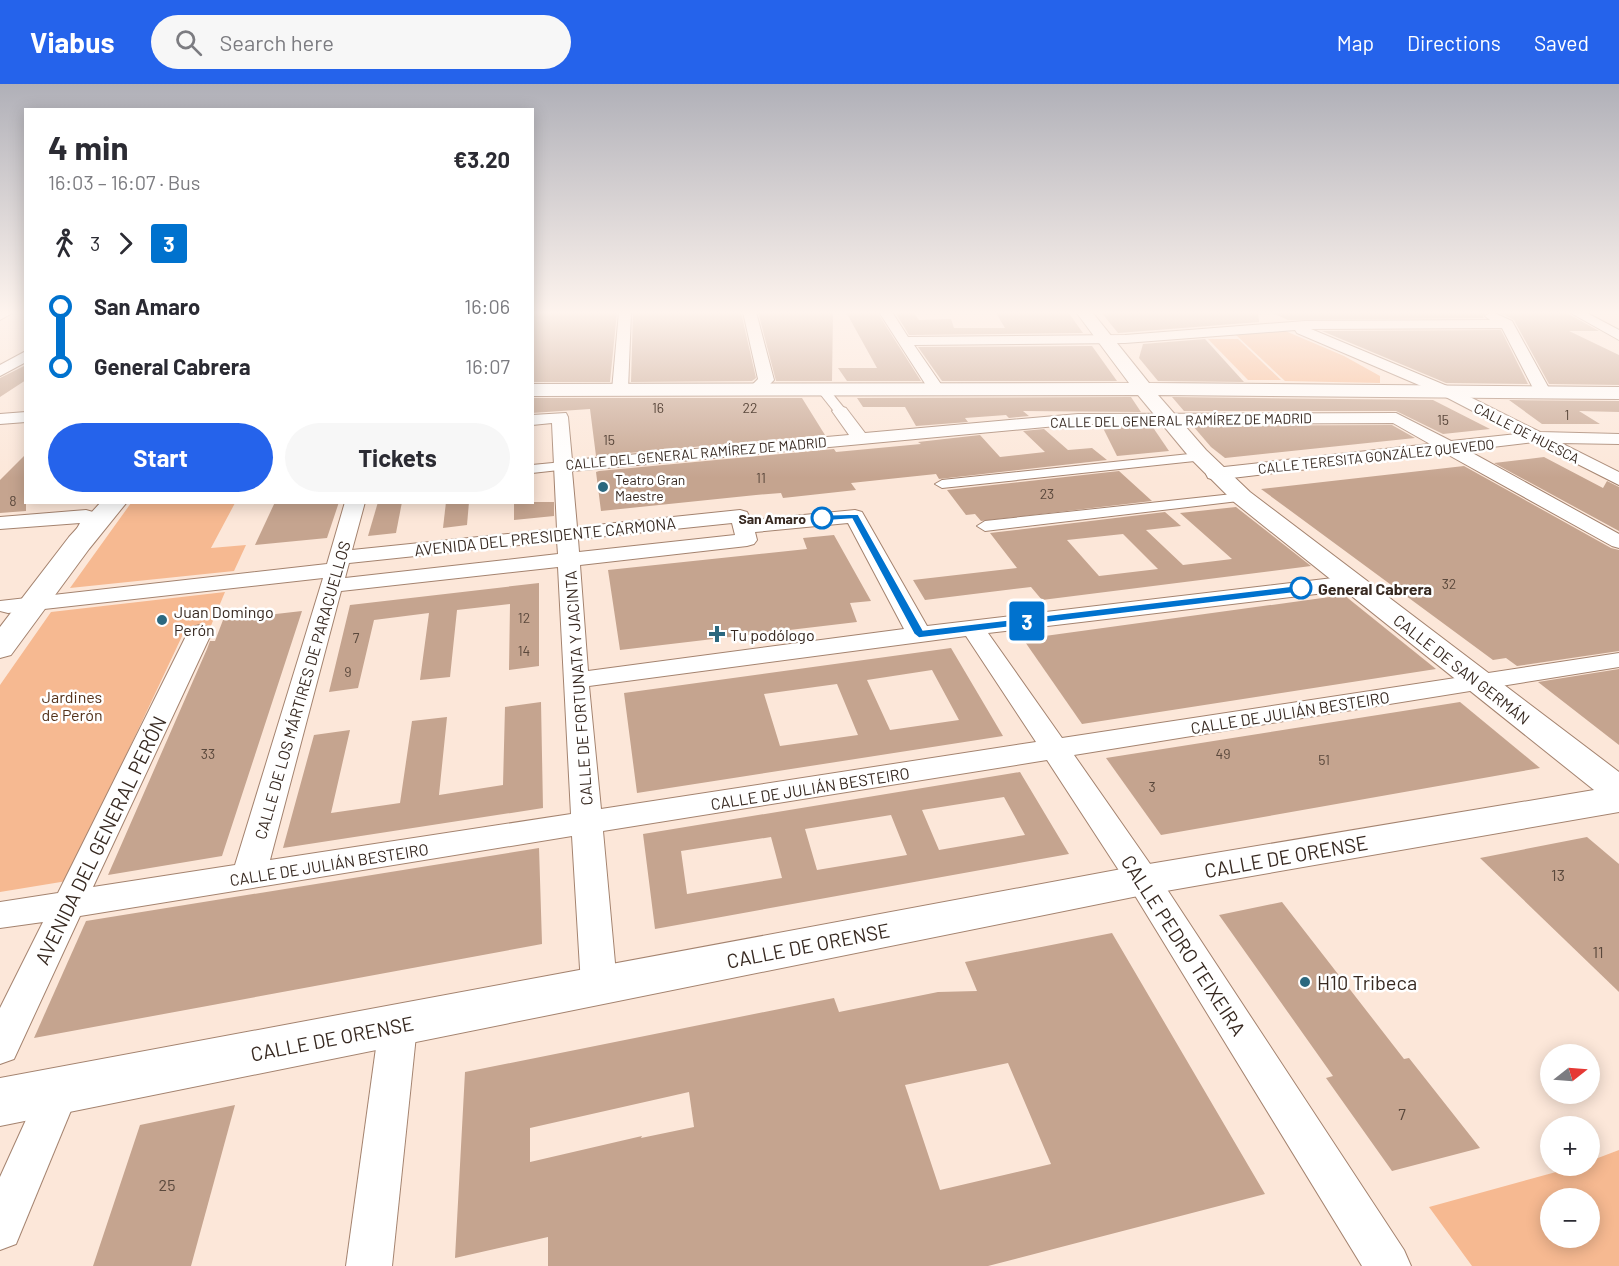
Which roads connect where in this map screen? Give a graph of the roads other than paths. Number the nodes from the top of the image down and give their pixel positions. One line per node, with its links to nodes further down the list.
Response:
1 (621, 367): 9 (street)
2 (763, 367): 10 (street)
3 (922, 367): 12 (street)
4 (1126, 367): 7 (street, CALLE DE SAN GERMÁN)
5 (1391, 367): 13 (street, CALLE DE HUESCA)
6 (1530, 367): 14 (street)
7 (1143, 389): 12 (street); 13 (street); 19 (street, CALLE DE SAN GERMÁN)
8 (534, 390): 9 (street)
9 (620, 390): 10 (street)
10 (755, 390): 11 (street)
11 (823, 390): 12 (street); 16 (street)
12 (937, 390)
13 (1446, 391): 14 (street); 21 (street, CALLE DE HUESCA)
14 (1543, 392): 15 (street)
15 (1619, 393)
16 (840, 411): 22 (street)
17 (24, 417): 18 (street)
18 (0, 419)
19 (1166, 419): 22 (street, CALLE DEL GENERAL RAMÍREZ DE MADRID); 24 (street, CALLE DEL GENERAL RAMÍREZ DE MADRID); 25 (street, CALLE DE SAN GERMÁN)
20 (534, 420): 26 (street, CALLE DE FORTUNATA Y JACINTA)
21 (1536, 437): 23 (street, CALLE TERESITA GONZÁLEZ QUEVEDO); 24 (street, CALLE TERESITA GONZÁLEZ QUEVEDO); 29 (street, CALLE DE HUESCA)
22 (860, 438): 26 (street, CALLE DEL GENERAL RAMÍREZ DE MADRID)
23 (1619, 439)
24 (1449, 448): 28 (street, CALLE TERESITA GONZÁLEZ QUEVEDO); 39 (street, CALLE DEL GENERAL RAMÍREZ DE MADRID)
25 (1199, 458): 28 (street, CALLE DE SAN GERMÁN); 30 (street)
26 (563, 466): 27 (street, CALLE DEL GENERAL RAMÍREZ DE MADRID); 38 (street, CALLE DE FORTUNATA Y JACINTA)
27 (534, 469)
28 (1215, 474): 31 (street, CALLE DE SAN GERMÁN)
29 (1619, 479)
30 (942, 484)
31 (1242, 498): 36 (street); 42 (street, CALLE DE SAN GERMÁN)
32 (112, 504): 34 (main road)
33 (354, 504): 41 (street, CALLE DE LOS MÁRTIRES DE PARACUELLOS)
34 (83, 521): 35 (street); 43 (main road)
35 (0, 523)
36 (985, 526)
37 (744, 527): 38 (street, AVENIDA DEL PRESIDENTE CARMONA); 40 (street, AVENIDA DEL PRESIDENTE CARMONA); 46 (street, AVENIDA DEL PRESIDENTE CARMONA)
38 (568, 532): 40 (street, CALLE DE FORTUNATA Y JACINTA); 41 (street, AVENIDA DEL PRESIDENTE CARMONA)
39 (1619, 542)
40 (569, 559): 41 (street, AVENIDA DEL PRESIDENTE CARMONA); 49 (street, CALLE DE FORTUNATA Y JACINTA)
41 (335, 571): 43 (street, AVENIDA DEL PRESIDENTE CARMONA); 55 (street, CALLE DE LOS MÁRTIRES DE PARACUELLOS)
42 (1350, 583): 44 (street); 50 (street, CALLE DE SAN GERMÁN)
43 (14, 609): 47 (main road)
44 (973, 628): 46 (street); 51 (street, CALLE PEDRO TEIXEIRA)
45 (200, 632): 57 (street, AVENIDA DEL GENERAL PERÓN)
46 (919, 634): 49 (street)
47 (0, 648)
48 (1619, 660): 50 (street, CALLE DE JULIÁN BESTEIRO)
49 (576, 680): 54 (street, CALLE DE FORTUNATA Y JACINTA)
50 (1479, 682): 51 (street, CALLE DE JULIÁN BESTEIRO); 52 (street, CALLE DE SAN GERMÁN)
51 (1055, 749): 54 (street, CALLE DE JULIÁN BESTEIRO); 56 (street, CALLE PEDRO TEIXEIRA)
52 (1619, 791)
53 (1619, 799): 56 (street, CALLE DE ORENSE)
54 (588, 824): 55 (street, CALLE DE JULIÁN BESTEIRO); 59 (street, CALLE DE FORTUNATA Y JACINTA)
55 (246, 876): 57 (street, CALLE DE JULIÁN BESTEIRO)
56 (1143, 880): 59 (street, CALLE DE ORENSE); 67 (street, CALLE PEDRO TEIXEIRA)
57 (68, 905): 58 (street, CALLE DE JULIÁN BESTEIRO); 61 (street, AVENIDA DEL GENERAL PERÓN)
58 (0, 915)
59 (599, 985): 60 (street, CALLE DE ORENSE)
60 (398, 1026): 62 (street, CALLE DE ORENSE); 66 (street)
61 (0, 1047)
62 (59, 1090): 63 (street, CALLE DE ORENSE); 64 (street)
63 (0, 1102)
64 (16, 1167): 65 (street)
65 (0, 1228)
66 (369, 1266)
67 (1388, 1266)

